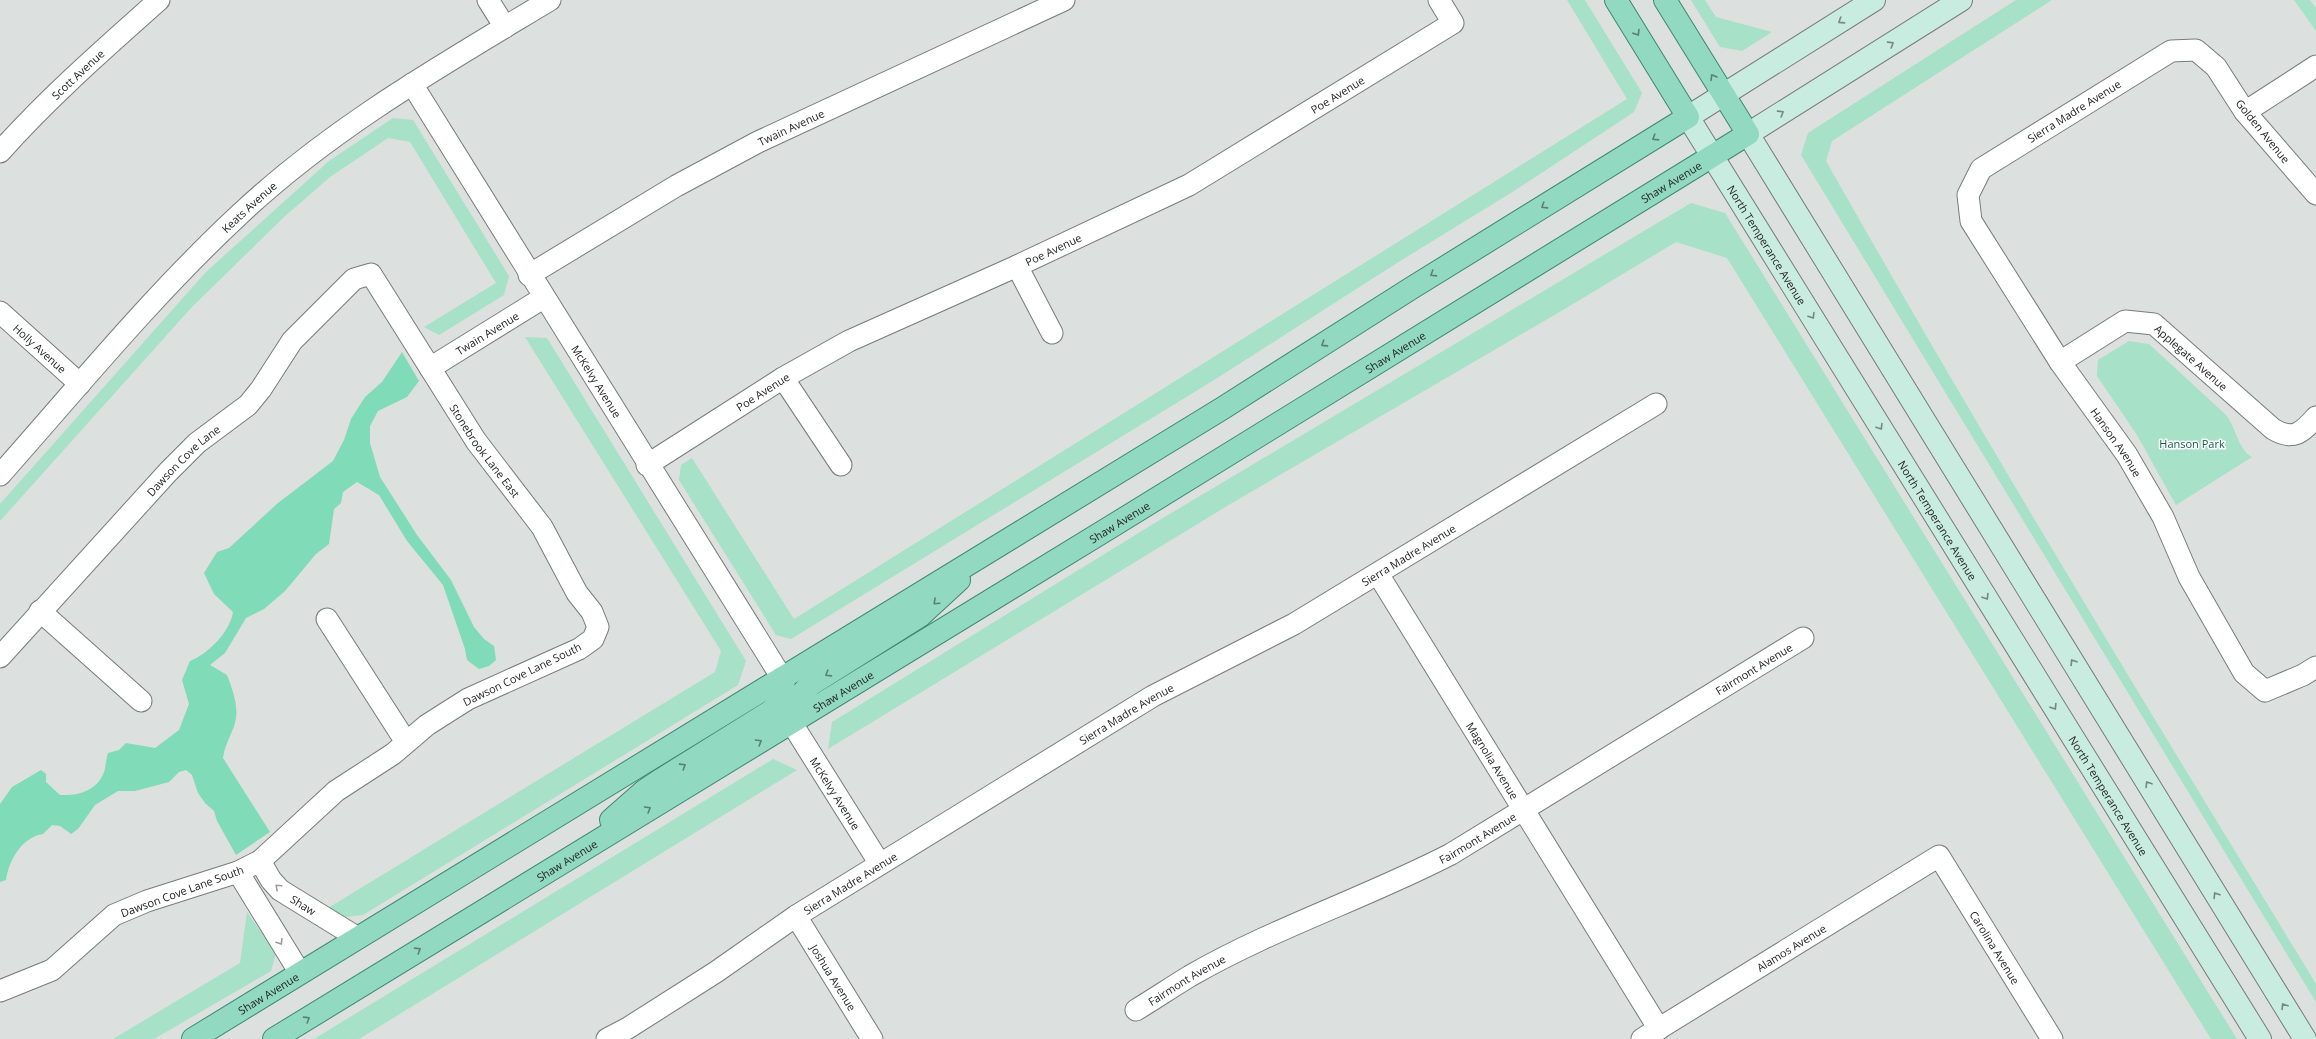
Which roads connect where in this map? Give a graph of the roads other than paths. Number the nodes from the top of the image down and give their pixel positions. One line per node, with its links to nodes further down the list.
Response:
1 (159, 0): 18 (street, Scott Avenue)
2 (488, 0): 10 (street)
3 (550, 0): 10 (street, Keats Avenue)
4 (1064, 0): 24 (street, Twain Avenue)
5 (1439, 0): 22 (street, Poe Avenue)
6 (1616, 0): 16 (main road, North Temperance Avenue, one-way to 16)
7 (1665, 0): 14 (main road, one-way to 7)
8 (1874, 0): 14 (main road, Shaw Avenue, one-way to 14)
9 (1961, 0): 17 (main road, Shaw Avenue, one-way to 9)
10 (505, 27): 13 (street, Keats Avenue)
11 (2196, 50): 15 (street, Golden Avenue); 21 (street, Sierra Madre Avenue)
12 (2316, 66): 15 (street)
13 (412, 84): 24 (street, McKelvy Avenue); 31 (street, Keats Avenue)
14 (1724, 95): 16 (main road, Shaw Avenue); 17 (main road)
15 (2245, 112): 20 (street, Golden Avenue)
16 (1688, 117): 19 (main road, North Temperance Avenue); 37 (main road, Shaw Avenue, one-way to 37)
17 (1748, 134): 19 (main road, Shaw Avenue); 67 (main road, one-way to 17)
18 (0, 152)
19 (1712, 156): 47 (main road, Shaw Avenue); 66 (main road, North Temperance Avenue, one-way to 66)
20 (2316, 194)
21 (1968, 195): 28 (street, Hanson Avenue)
22 (1017, 266): 27 (street); 30 (street, Poe Avenue)
23 (371, 274): 29 (street, Stonebrook Lane East); 39 (street, Dawson Cove Lane)
24 (529, 275): 25 (street, McKelvy Avenue)
25 (543, 298): 29 (street, Twain Avenue); 34 (street, McKelvy Avenue)
26 (0, 312): 31 (street, Holly Avenue)
27 (1052, 333)
28 (2060, 362): 33 (street, Applegate Avenue); 44 (street, Hanson Avenue)
29 (430, 368): 41 (street, Stonebrook Lane East)
30 (783, 378): 34 (street, Poe Avenue); 35 (street)
31 (80, 384): 36 (street, Keats Avenue)
32 (1656, 404): 38 (street, Sierra Madre Avenue)
33 (2316, 417)
34 (647, 464): 45 (street, McKelvy Avenue)
35 (841, 465)
36 (0, 475)
37 (995, 546): 45 (main road, Shaw Avenue); 47 (main road, one-way to 47)
38 (1378, 574): 49 (street, Magnolia Avenue); 53 (street, Sierra Madre Avenue)
39 (40, 611): 43 (street, Dawson Cove Lane); 46 (street)
40 (327, 619): 48 (street)
41 (598, 627): 48 (street, Dawson Cove Lane South)
42 (1803, 638): 49 (street, Fairmont Avenue)
43 (0, 657)
44 (2316, 667)
45 (782, 678): 50 (main road, one-way to 45); 56 (main road, Shaw Avenue)
46 (141, 701)
47 (791, 722): 50 (main road, Shaw Avenue, one-way to 47); 53 (street, McKelvy Avenue)
48 (406, 742): 52 (street, Dawson Cove Lane South)
49 (1524, 810): 59 (street, Fairmont Avenue); 60 (street, Magnolia Avenue)
50 (577, 852): 62 (main road, Shaw Avenue, one-way to 50)
51 (1939, 856): 60 (street, Alamos Avenue); 65 (street, Carolina Avenue)
52 (260, 861): 54 (street, Dawson Cove Lane South); 56 (street, Shaw, one-way to 52)
53 (880, 864): 55 (street, Sierra Madre Avenue)
54 (238, 872): 57 (street, one-way to 57); 58 (street, Dawson Cove Lane South)
55 (796, 916): 63 (street, Sierra Madre Avenue); 64 (street, Joshua Avenue)
56 (358, 938): 57 (main road, Shaw Avenue)
57 (300, 973): 61 (main road, Shaw Avenue)
58 (0, 991)
59 (1136, 1010)
60 (1650, 1034)
61 (193, 1039)
62 (274, 1039)
63 (607, 1039)
64 (872, 1039)
65 (2052, 1039)
66 (2260, 1039)
67 (2305, 1039)

